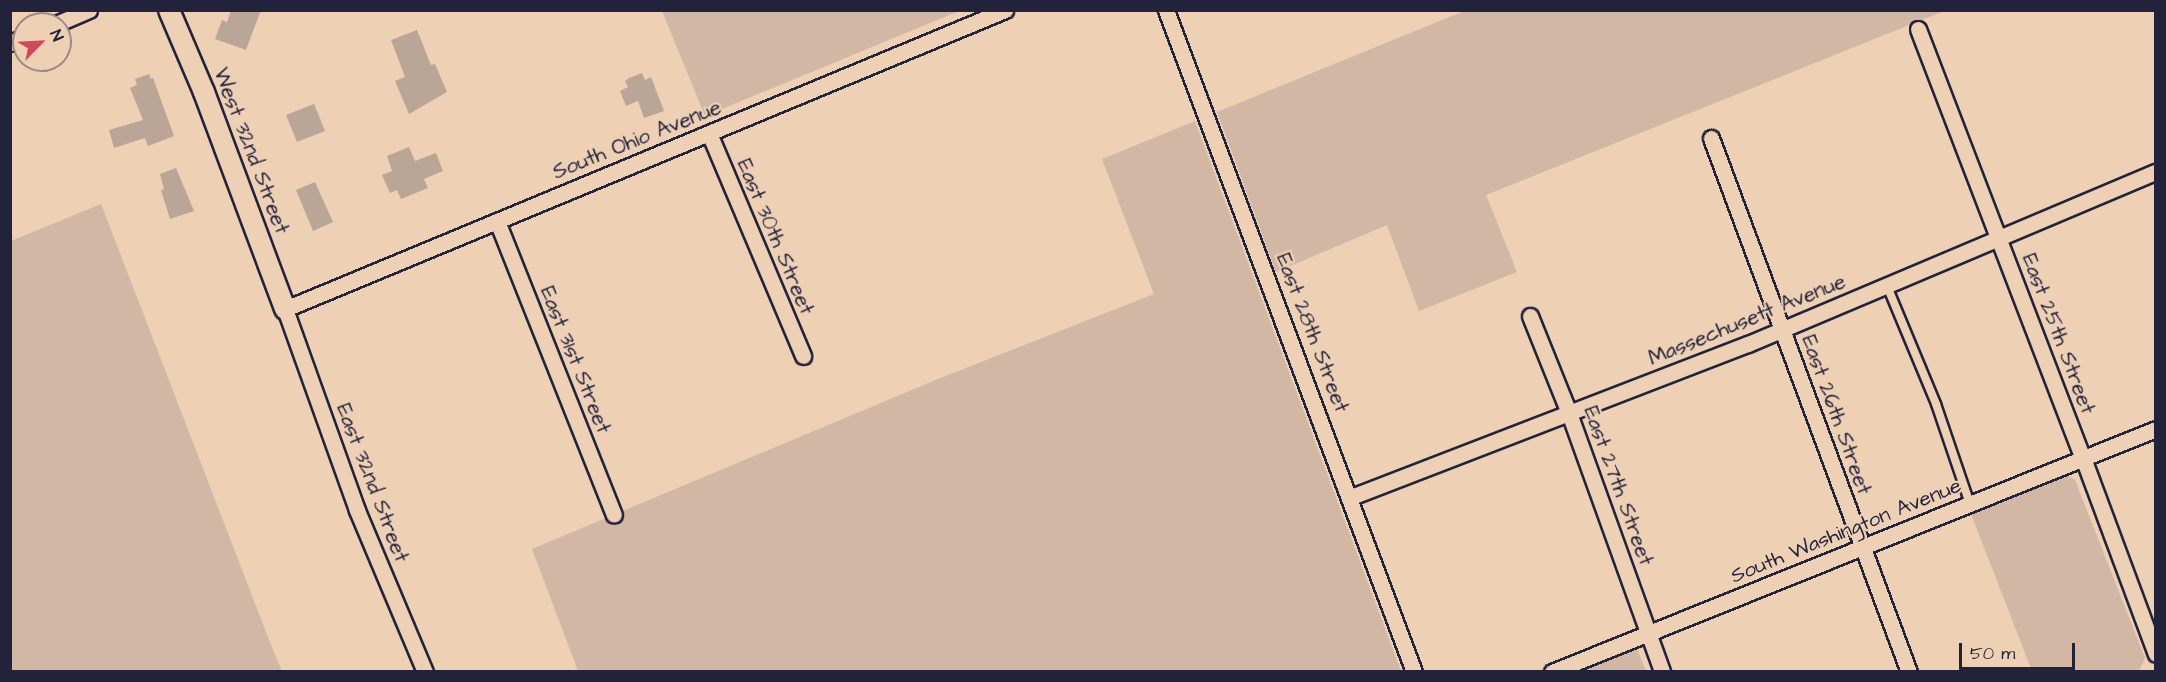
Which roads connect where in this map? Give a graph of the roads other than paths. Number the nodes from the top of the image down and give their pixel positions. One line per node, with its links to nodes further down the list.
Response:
1 (89, 10): 5 (street)
2 (169, 10): 13 (street, West 32nd Street)
3 (1005, 10): 7 (street, South Ohio Avenue)
4 (1166, 10): 20 (street, East 28th Street)
5 (72, 17)
6 (1918, 29): 11 (street, East 25th Street)
7 (709, 133): 10 (street, South Ohio Avenue); 16 (street, East 30th Street)
8 (1711, 138): 15 (street, East 26th Street)
9 (2156, 172): 11 (street, Massechusett Avenue)
10 (497, 221): 13 (street, South Ohio Avenue); 22 (street, East 31st Street)
11 (1999, 238): 12 (street, Massechusett Avenue); 19 (street, East 25th Street)
12 (1887, 286): 15 (street, Massechusett Avenue); 21 (lane)
13 (285, 309): 26 (street, East 32nd Street)
14 (1530, 316): 17 (street, East 27th Street)
15 (1782, 330): 17 (street, Massechusett Avenue); 23 (street, East 26th Street)
16 (802, 356)
17 (1569, 413): 20 (street, Massechusett Avenue); 24 (street, East 27th Street)
18 (2156, 429): 19 (street, South Washington Avenue)
19 (2083, 458): 21 (street, South Washington Avenue); 25 (street, East 25th Street)
20 (1351, 497): 27 (street, East 28th Street)
21 (1970, 504): 23 (street, South Washington Avenue)
22 (614, 515)
23 (1863, 548): 24 (street, South Washington Avenue); 30 (street, East 26th Street)
24 (1649, 633): 28 (street, South Washington Avenue); 29 (street, East 27th Street)
25 (2156, 654)
26 (425, 672)
27 (1414, 672)
28 (1552, 672)
29 (1662, 672)
30 (1909, 672)

